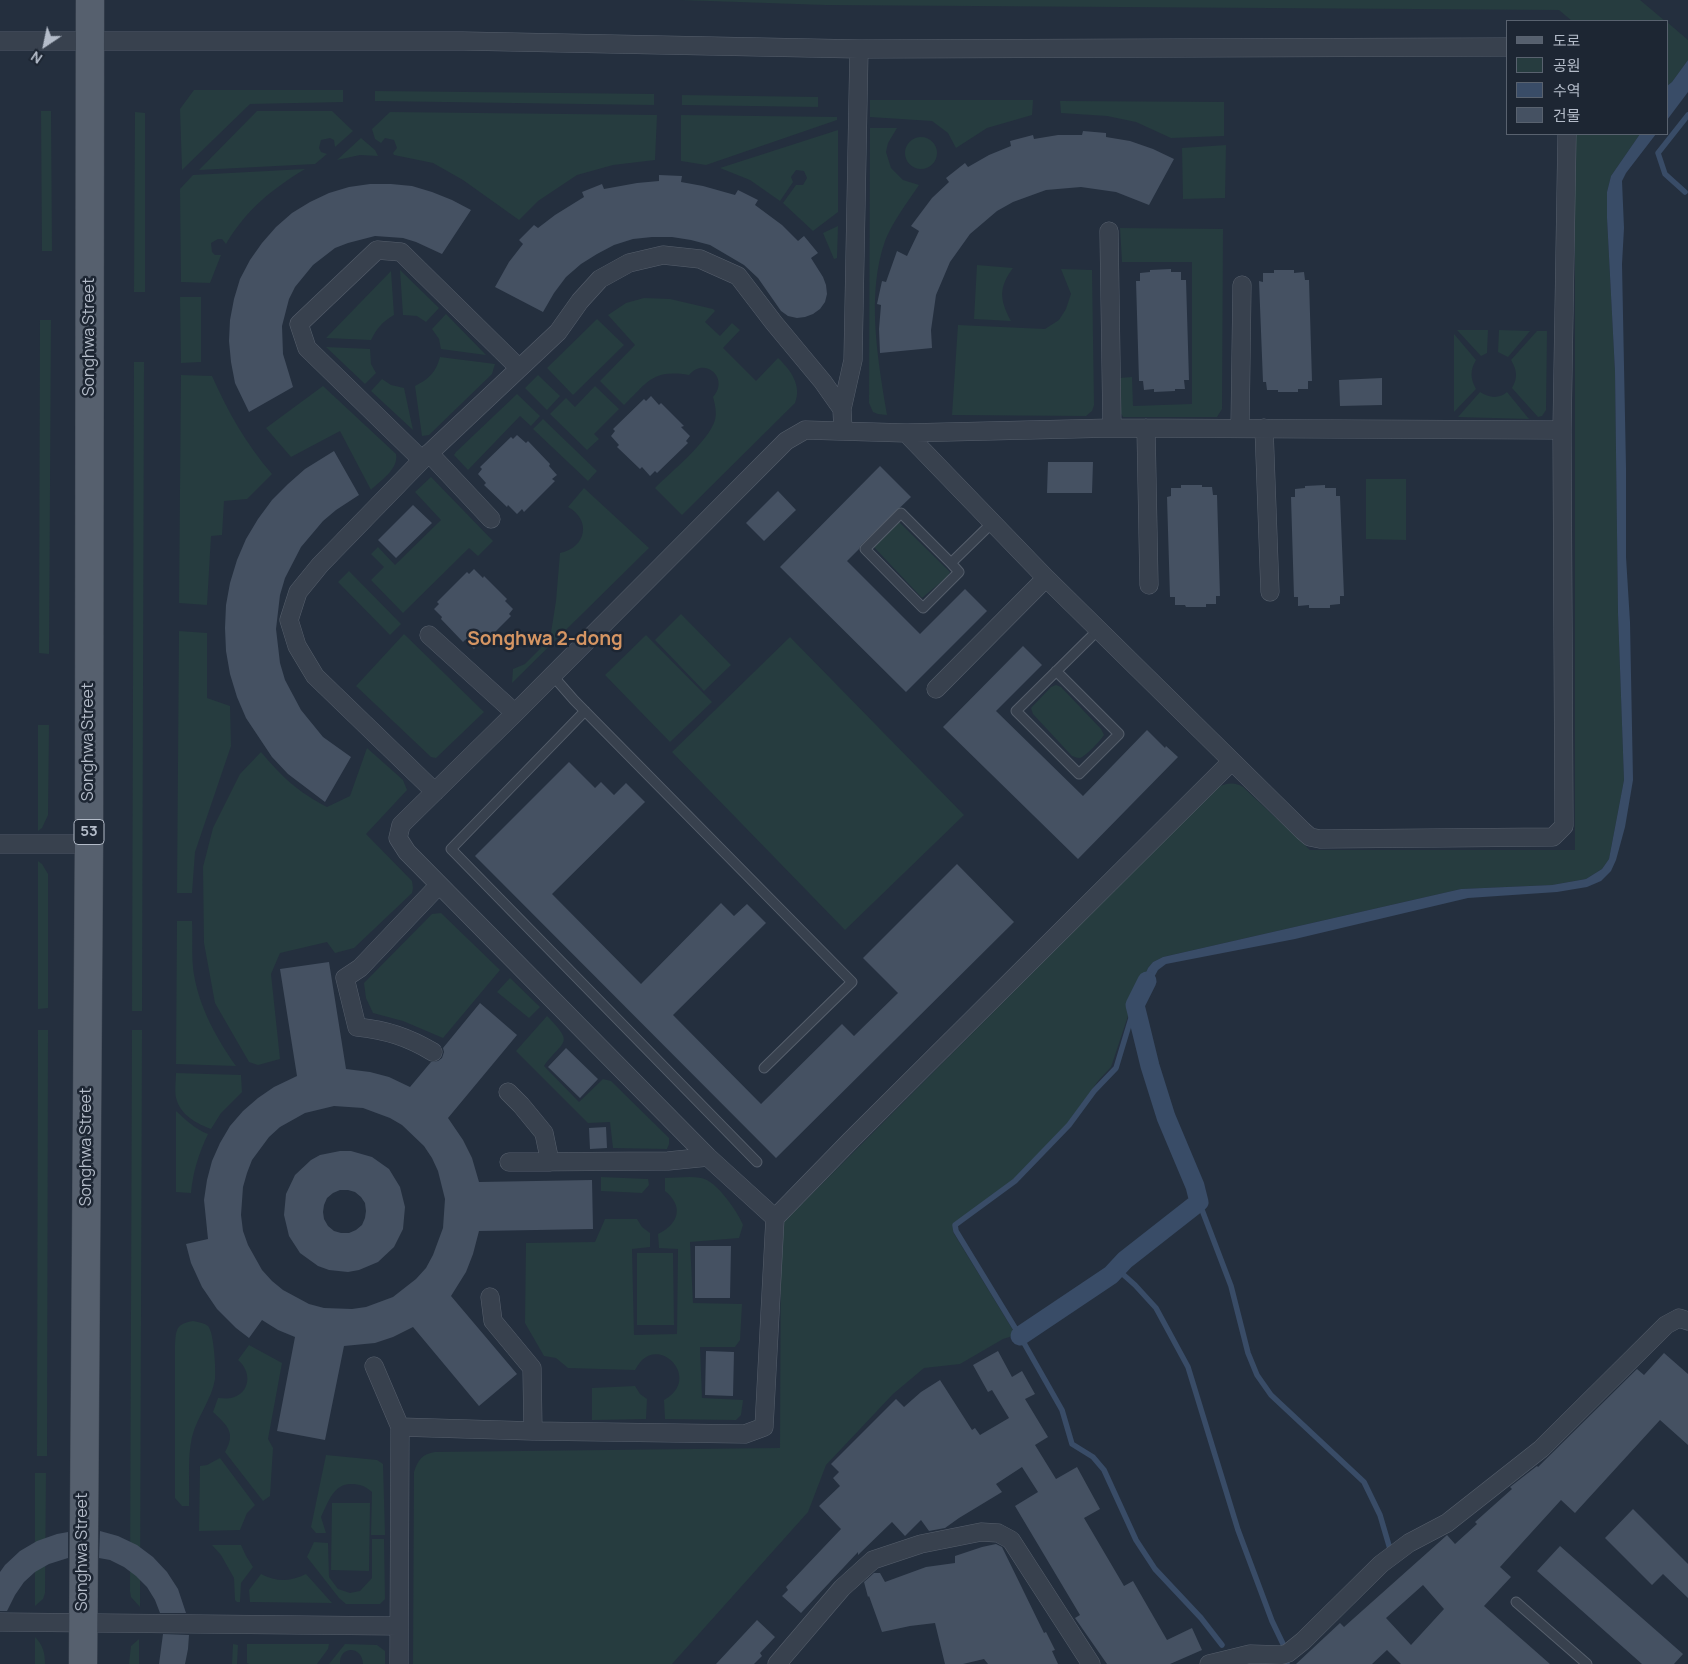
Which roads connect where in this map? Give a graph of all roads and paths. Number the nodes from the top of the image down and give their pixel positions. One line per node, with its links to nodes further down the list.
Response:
1 (90, 0): 3 (main road, Songhwa Street / 53)
2 (0, 41): 3 (street)
3 (90, 42): 5 (street); 35 (main road, Songhwa Street / 53)
4 (1506, 47): 5 (street)
5 (859, 49): 10 (street)
6 (1567, 135): 16 (street)
7 (1109, 231): 11 (street)
8 (1242, 285): 13 (street)
9 (518, 367): 10 (street); 18 (street); 18 (street)
10 (842, 409): 15 (street)
11 (1112, 428): 12 (street); 17 (street)
12 (1146, 428): 13 (street); 23 (street)
13 (1240, 428): 14 (street)
14 (1264, 428): 16 (street); 24 (street)
15 (843, 430): 17 (street); 28 (street)
16 (1562, 430): 32 (street)
17 (906, 433): 20 (street)
18 (426, 457): 19 (street); 33 (street)
19 (491, 519)
20 (992, 523): 21 (lane); 22 (street)
21 (951, 564): 21 (lane)
22 (1046, 578): 25 (street); 29 (street)
23 (1150, 585)
24 (1270, 592)
25 (1098, 630): 27 (lane); 32 (street)
26 (428, 636): 31 (street)
27 (1056, 671): 27 (lane)
28 (553, 676): 30 (lane); 31 (street)
29 (936, 689)
30 (586, 711): 38 (lane); 43 (lane)
31 (515, 714): 33 (street)
32 (1231, 762): 44 (street)
33 (435, 792): 36 (street)
34 (0, 844): 35 (street)
35 (89, 844): 52 (main road, Songhwa Street / 53)
36 (439, 885): 37 (street); 40 (street)
37 (433, 1052)
38 (764, 1068)
39 (508, 1092): 42 (street)
40 (708, 1157): 42 (street); 44 (street)
41 (509, 1162): 42 (street)
42 (550, 1162)
43 (757, 1162)
44 (775, 1218): 49 (street)
45 (490, 1297): 49 (street)
46 (1688, 1321): 58 (street)
47 (374, 1366): 48 (street)
48 (400, 1427): 49 (street); 53 (street)
49 (533, 1431)
50 (1516, 1602): 59 (lane)
51 (0, 1622): 52 (street)
52 (83, 1623): 53 (street); 54 (main road, Songhwa Street / 53)
53 (399, 1626): 55 (street)
54 (83, 1664)
55 (399, 1664)
56 (777, 1664): 57 (street)
57 (1091, 1664)
58 (1209, 1664)
59 (1587, 1664)

